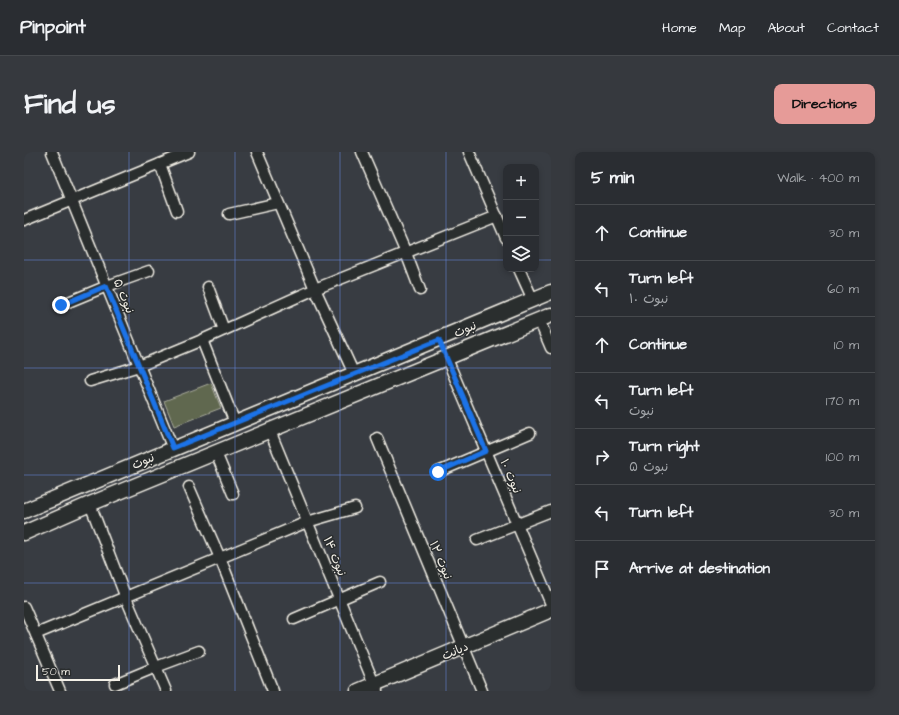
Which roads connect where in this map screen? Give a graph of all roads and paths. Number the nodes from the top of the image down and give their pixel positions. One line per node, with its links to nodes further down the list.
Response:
1 (52, 152): 7 (street, نبوت ۵)
2 (189, 152): 6 (street)
3 (257, 152): 8 (street)
4 (362, 152): 14 (street)
5 (469, 152): 11 (street)
6 (160, 164): 7 (street); 9 (street)
7 (71, 201): 12 (street); 17 (street, نبوت ۵)
8 (278, 203): 10 (street); 19 (street)
9 (177, 211)
10 (229, 214)
11 (497, 216): 13 (street); 14 (street)
12 (24, 220)
13 (505, 236)
14 (406, 253): 19 (street); 20 (street)
15 (149, 271): 17 (street)
16 (520, 272): 22 (street)
17 (106, 286): 23 (street); 30 (street, نبوت ۵)
18 (208, 287): 25 (street)
19 (315, 289): 25 (street); 31 (street)
20 (420, 290)
21 (551, 292): 22 (main road, نبوت)
22 (533, 300): 27 (main road, نبوت)
23 (61, 305)
24 (545, 318): 28 (street); 29 (main road, نبوت)
25 (224, 330): 26 (street)
26 (202, 340): 30 (street); 33 (street)
27 (439, 340): 29 (main road); 31 (main road, نبوت)
28 (551, 348)
29 (447, 359): 34 (main road, نبوت); 38 (street, نبوت ۱۰)
30 (139, 366): 32 (street); 37 (street, نبوت ۵)
31 (354, 374): 33 (main road, نبوت)
32 (90, 381)
33 (235, 423): 37 (main road, نبوت)
34 (270, 431): 39 (main road, نبوت); 48 (street, نبوت ۱۴)
35 (530, 433): 38 (street)
36 (377, 438): 61 (street, نبوت ۱۲)
37 (173, 448): 41 (main road, نبوت)
38 (486, 451): 40 (street); 49 (street, نبوت ۱۰)
39 (216, 453): 43 (street); 44 (main road, نبوت)
40 (438, 472)
41 (83, 487): 44 (main road); 46 (main road, نبوت)
42 (189, 487): 52 (street)
43 (233, 494)
44 (90, 504): 50 (main road, نبوت); 54 (street)
45 (355, 508): 48 (street)
46 (24, 511)
47 (551, 511): 49 (street)
48 (307, 522): 52 (street); 55 (street, نبوت ۱۴)
49 (518, 525): 51 (street); 56 (street, نبوت ۱۰)
50 (24, 533)
51 (477, 540)
52 (220, 558): 54 (street); 68 (street)
53 (380, 582): 55 (street)
54 (126, 598): 60 (street); 63 (street)
55 (340, 600): 59 (street); 65 (street, نبوت ۱۴)
56 (551, 604)
57 (24, 607): 60 (street)
58 (551, 610): 61 (main road, دیانت)
59 (294, 619)
60 (36, 634): 66 (street)
61 (464, 647): 65 (main road, دیانت); 70 (street, نبوت ۱۲)
62 (199, 651): 63 (street)
63 (156, 667): 64 (street); 67 (street)
64 (115, 684)
65 (376, 688): 69 (main road, دیانت)
66 (60, 691)
67 (166, 691)
68 (273, 691)
69 (358, 691)
70 (482, 691)

